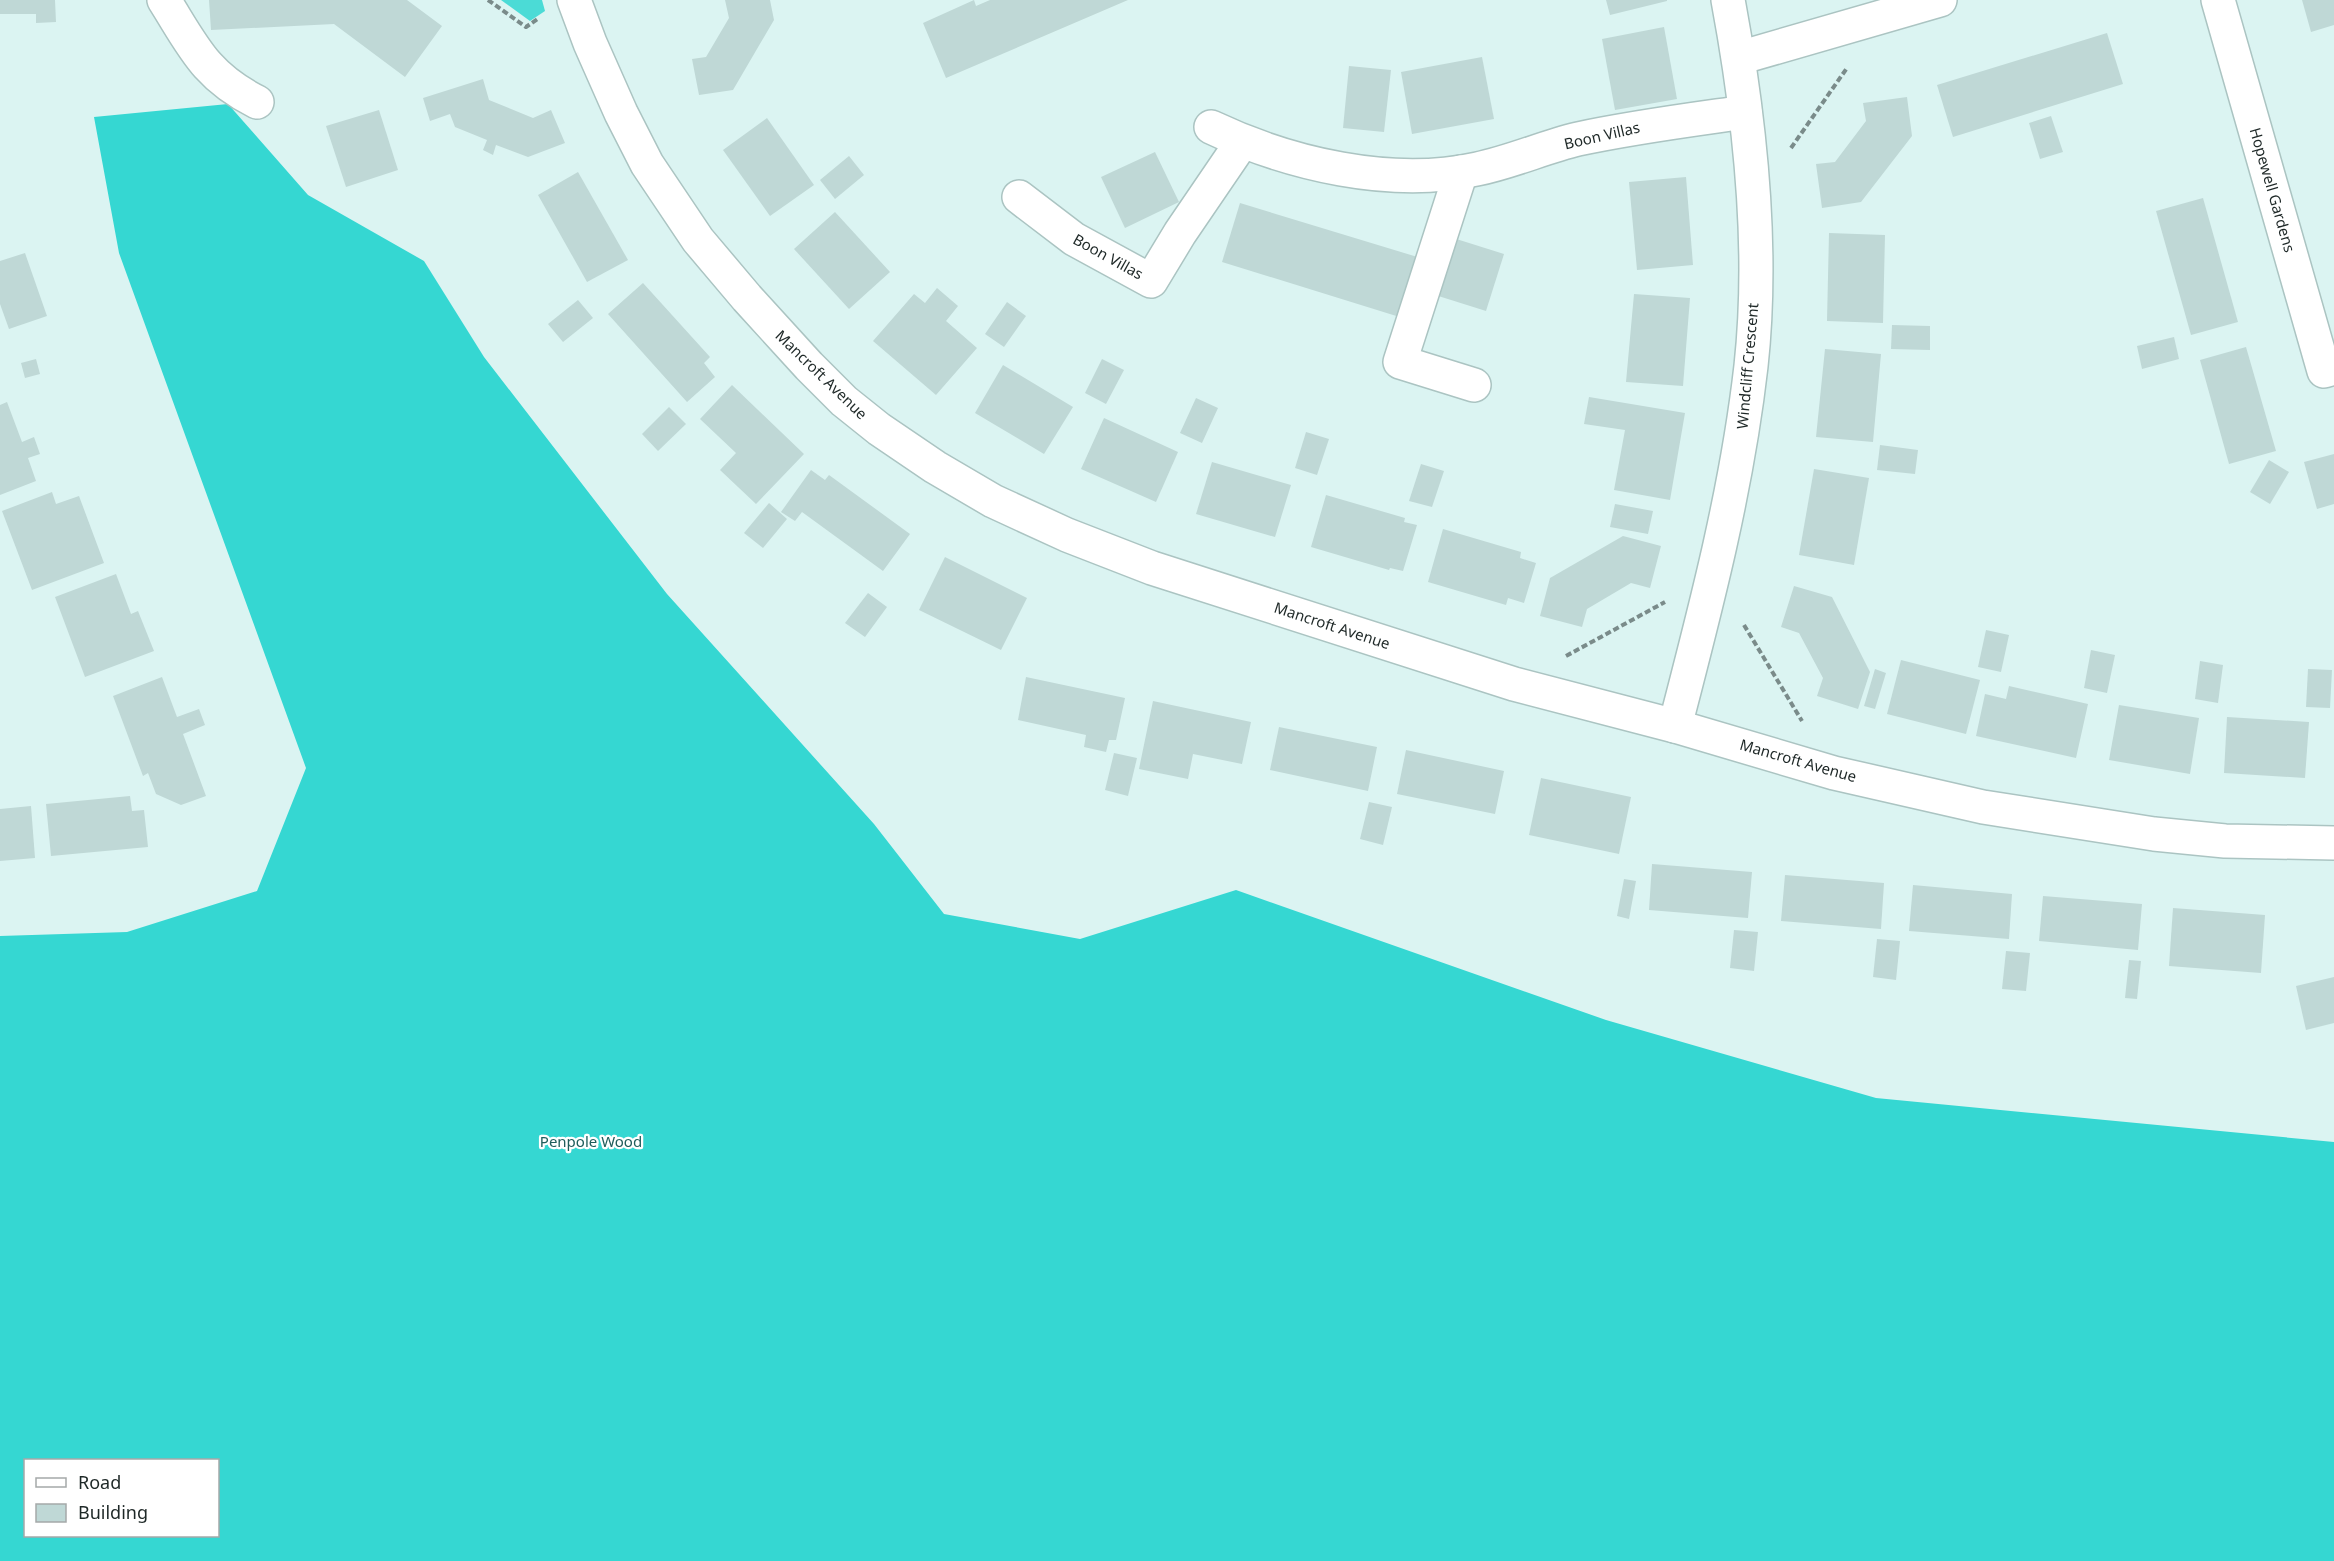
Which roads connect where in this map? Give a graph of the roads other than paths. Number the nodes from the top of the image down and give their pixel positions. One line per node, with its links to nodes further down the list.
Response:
1 (164, 0): 7 (street)
2 (574, 0): 15 (street, Mancroft Avenue)
3 (1728, 0): 6 (street, Windcliff Crescent)
4 (1940, 0): 6 (street)
5 (2218, 0): 13 (street, Hopewell Gardens)
6 (1739, 58): 8 (street, Windcliff Crescent)
7 (257, 102)
8 (1745, 112): 11 (street, Boon Villas); 15 (street, Windcliff Crescent)
9 (1210, 127): 10 (street, Boon Villas)
10 (1242, 142): 11 (street, Boon Villas); 12 (street, Boon Villas)
11 (1461, 172): 14 (street)
12 (1019, 197)
13 (2334, 368)
14 (1474, 385)
15 (1675, 726): 16 (street, Mancroft Avenue)
16 (2334, 843)

